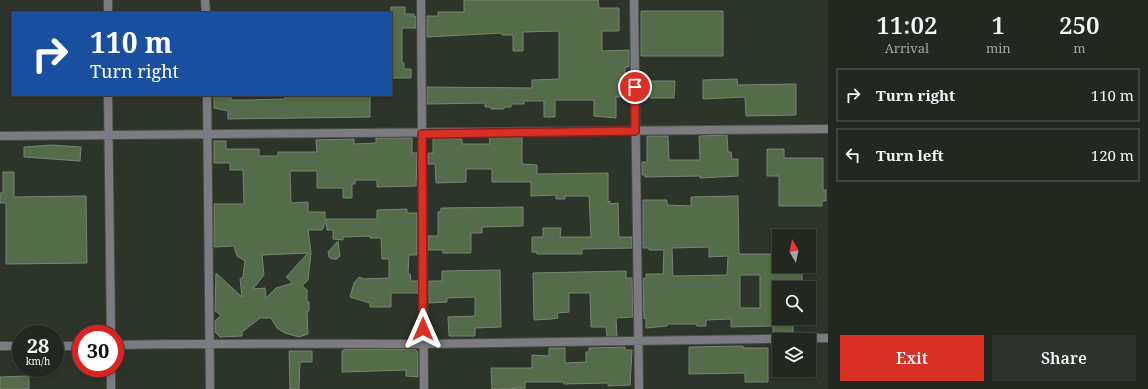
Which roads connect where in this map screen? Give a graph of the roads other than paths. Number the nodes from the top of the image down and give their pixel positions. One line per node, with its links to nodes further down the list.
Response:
1 (108, 0): 5 (street)
2 (205, 0): 6 (street)
3 (421, 0): 13 (street)
4 (634, 0): 10 (street)
5 (108, 12)
6 (206, 12)
7 (108, 96): 12 (street)
8 (206, 96): 11 (street)
9 (828, 129): 10 (street)
10 (635, 131): 13 (street); 17 (street)
11 (207, 133): 12 (street); 13 (street); 18 (street)
12 (108, 134): 14 (street); 15 (street)
13 (422, 134): 19 (street)
14 (0, 136)
15 (111, 325)
16 (828, 338): 17 (street)
17 (639, 342): 19 (street); 27 (street)
18 (210, 343): 19 (street); 20 (street); 25 (street)
19 (423, 344): 26 (street)
20 (124, 345)
21 (0, 346): 22 (street)
22 (12, 346)
23 (111, 377): 24 (street)
24 (111, 389)
25 (210, 389)
26 (424, 389)
27 (639, 389)

